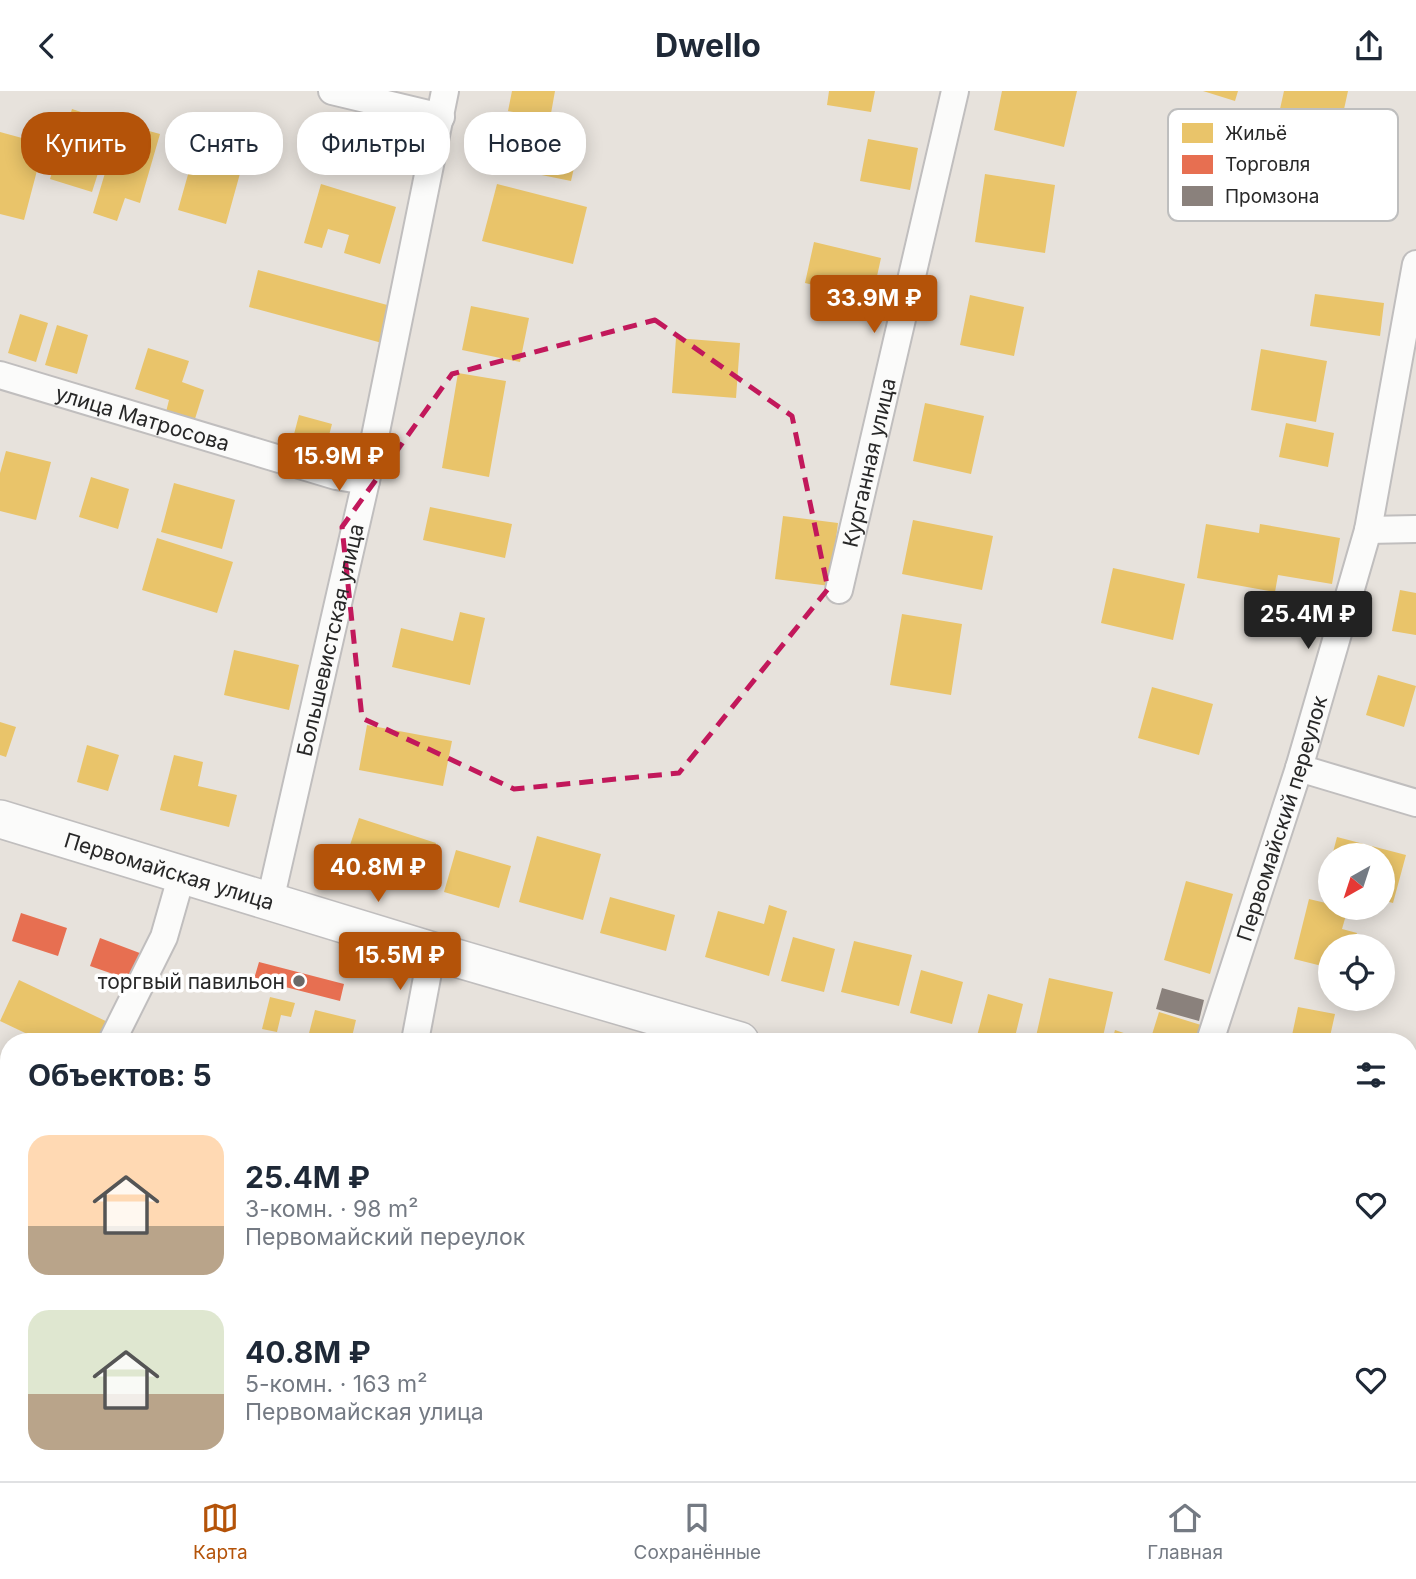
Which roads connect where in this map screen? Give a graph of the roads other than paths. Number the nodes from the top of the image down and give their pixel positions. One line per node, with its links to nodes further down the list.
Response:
1 (332, 91): 4 (street)
2 (445, 91): 5 (street, Большевистская улица)
3 (955, 91): 12 (street, Курганная улица)
4 (420, 112)
5 (442, 112)
6 (429, 175): 9 (street, Большевистская улица)
7 (1416, 264): 11 (street, Первомайский переулок)
8 (0, 375): 9 (street, улица Матросова)
9 (366, 481): 17 (street, Большевистская улица)
10 (1416, 529): 11 (street)
11 (1368, 530): 13 (street, Первомайский переулок)
12 (839, 590)
13 (1299, 768): 14 (street); 22 (street, Первомайский переулок)
14 (1416, 803)
15 (0, 819): 16 (main road, Первомайская улица)
16 (182, 874): 17 (main road, Первомайская улица); 19 (street)
17 (270, 901): 18 (main road, Первомайская улица)
18 (432, 951): 20 (street); 21 (main road, Первомайская улица)
19 (115, 1033)
20 (417, 1033)
21 (713, 1033)
22 (1213, 1033)

